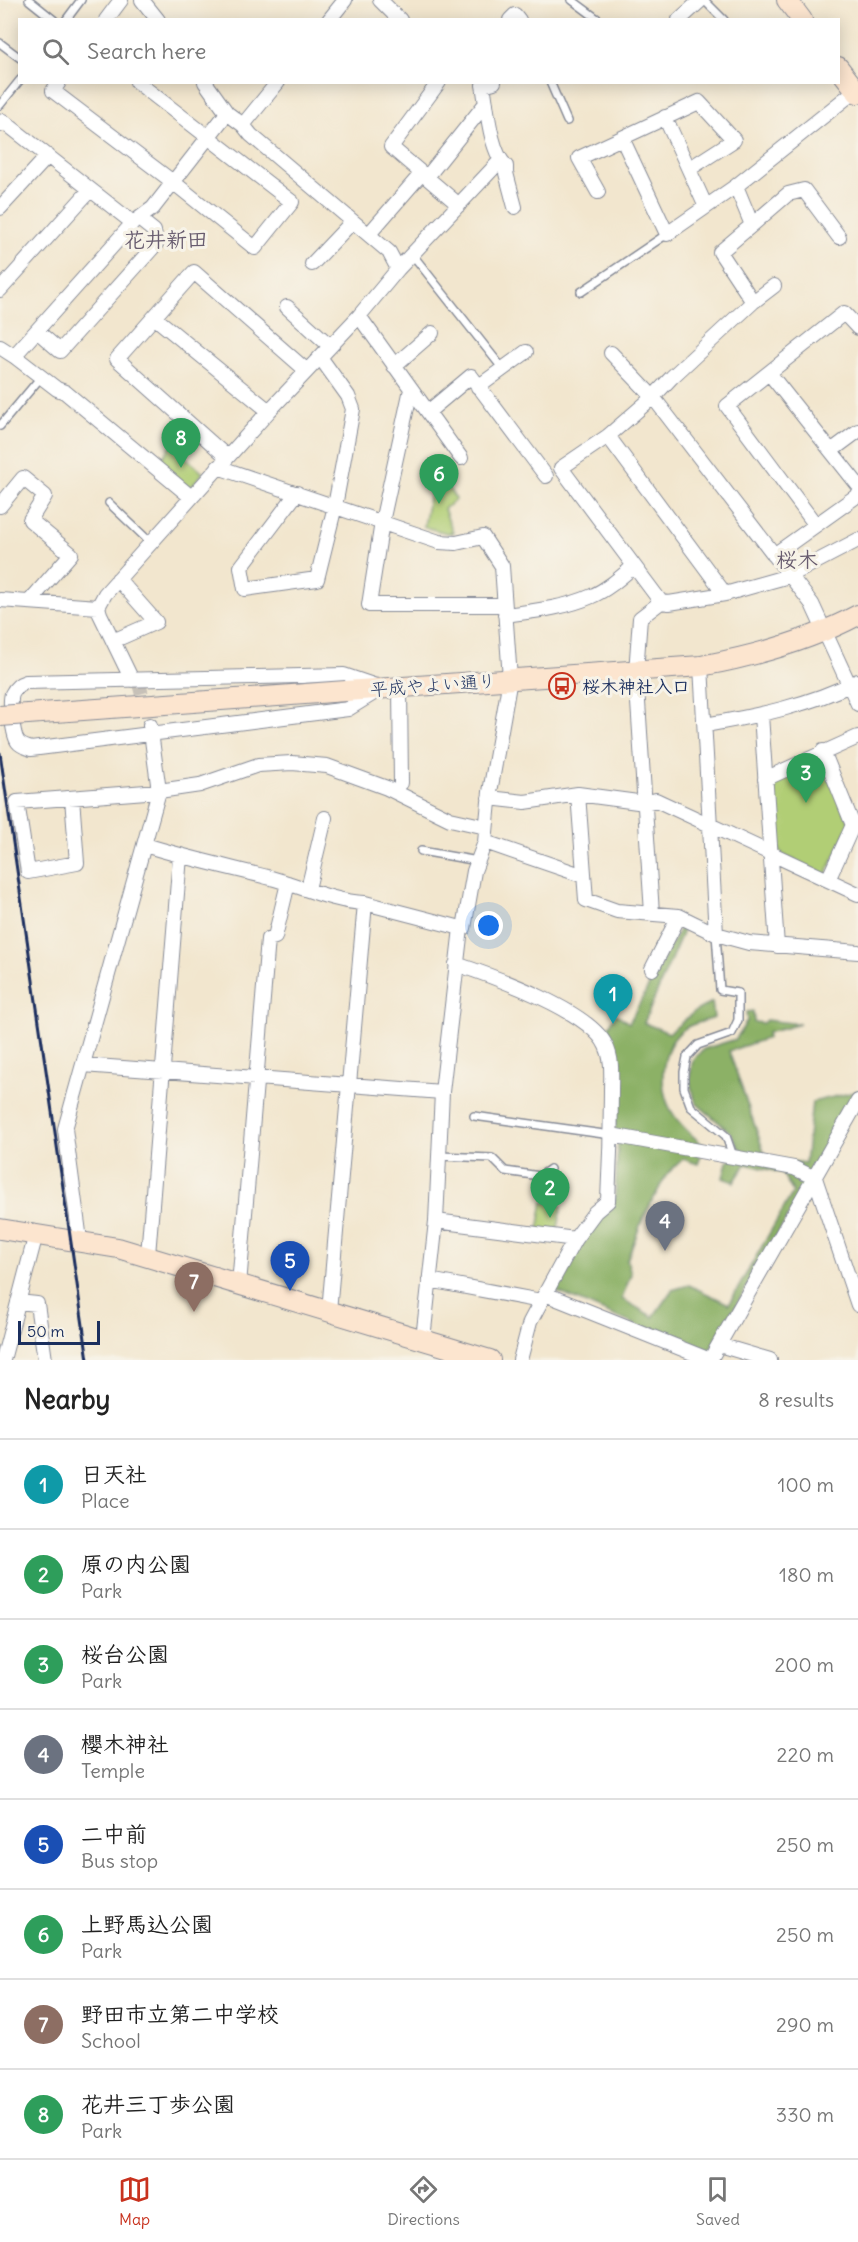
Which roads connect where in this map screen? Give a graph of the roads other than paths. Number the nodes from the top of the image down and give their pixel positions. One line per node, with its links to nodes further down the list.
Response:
1 (29, 0): 10 (lane)
2 (81, 0): 11 (lane)
3 (121, 0): 12 (street)
4 (141, 0): 13 (street)
5 (345, 0): 14 (street)
6 (572, 0): 16 (lane)
7 (703, 0): 17 (street); 18 (lane)
8 (787, 0): 19 (street)
9 (383, 1): 15 (street)
10 (52, 18)
11 (68, 18)
12 (108, 18)
13 (156, 18)
14 (331, 18)
15 (398, 18)
16 (596, 18)
17 (681, 18)
18 (722, 18)
19 (800, 18)
20 (0, 43): 21 (lane)
21 (18, 56)
22 (851, 79): 45 (street)
23 (18, 82): 32 (lane)
24 (58, 84): 44 (street)
25 (140, 84): 38 (street)
26 (206, 84): 33 (street)
27 (276, 84): 37 (street)
28 (438, 84): 43 (street)
29 (485, 84): 31 (street)
30 (551, 84): 35 (lane)
31 (486, 103): 41 (street); 43 (street)
32 (0, 105)
33 (227, 113): 37 (street); 38 (street)
34 (665, 117): 39 (street); 42 (street); 42 (street)
35 (567, 121)
36 (0, 124): 40 (street)
37 (243, 125): 53 (street)
38 (208, 137): 44 (street); 44 (street)
39 (622, 138): 47 (street); 56 (street)
40 (48, 156): 46 (street); 51 (street)
41 (500, 161): 48 (street); 49 (street)
42 (689, 169): 50 (street)
43 (424, 175): 48 (street); 55 (street)
44 (173, 182): 52 (street)
45 (736, 186): 50 (street); 54 (street)
46 (90, 190): 52 (street); 62 (street)
47 (598, 192)
48 (459, 205): 58 (street)
49 (515, 207)
50 (706, 207): 56 (street)
51 (0, 208)
52 (136, 221): 69 (street); 69 (street)
53 (352, 222): 55 (street); 59 (street)
54 (752, 225): 57 (street); 64 (street)
55 (369, 234): 60 (street)
56 (668, 234): 63 (lane)
57 (839, 237)
58 (412, 254): 60 (street); 78 (lane)
59 (312, 264)
60 (398, 269): 66 (street)
61 (774, 286): 64 (street)
62 (0, 290)
63 (581, 292)
64 (753, 302): 84 (street)
65 (287, 307): 71 (street)
66 (359, 316): 71 (street); 77 (street)
67 (154, 318): 79 (street); 85 (street); 92 (street)
68 (858, 328): 80 (street)
69 (37, 331): 75 (street)
70 (432, 333): 77 (street)
71 (330, 346): 76 (street)
72 (0, 347): 75 (street)
73 (526, 352): 78 (street)
74 (611, 353): 84 (street)
75 (14, 356): 81 (street)
76 (320, 357): 79 (street); 100 (street)
77 (394, 366): 83 (street)
78 (503, 369): 82 (street)
79 (307, 371): 85 (street)
80 (769, 373): 90 (street); 102 (street)
81 (41, 377): 87 (lane); 97 (street)
82 (478, 387): 86 (street); 93 (street)
83 (411, 389): 86 (street); 101 (street)
84 (653, 397): 89 (street); 105 (street)
85 (269, 411): 92 (street)
86 (428, 412): 91 (street)
87 (0, 426)
88 (858, 431): 90 (street)
89 (608, 436): 106 (street); 109 (street)
90 (831, 451): 94 (street)
91 (461, 458)
92 (223, 462): 95 (street); 97 (street)
93 (546, 476)
94 (858, 485)
95 (297, 494): 100 (street); 100 (street)
96 (858, 495): 102 (street)
97 (191, 497): 104 (street)
98 (109, 503): 104 (lane)
99 (0, 506): 111 (street)
100 (334, 506): 101 (street)
101 (382, 522): 114 (street); 114 (street)
102 (815, 524): 105 (street)
103 (858, 540): 107 (street)
104 (151, 543): 108 (street)
105 (774, 555): 107 (street)
106 (634, 566): 112 (street); 114 (street)
107 (789, 576): 109 (street); 116 (street)
108 (118, 579): 113 (street); 117 (street)
109 (725, 594): 112 (street)
110 (0, 600): 111 (street)
111 (29, 602): 113 (street)
112 (661, 602): 119 (street)
113 (98, 607): 117 (street)
114 (505, 610): 120 (street)
115 (858, 615): 116 (street, 平成やよい通り)
116 (825, 631): 118 (street, 平成やよい通り); 122 (street)
117 (113, 641): 121 (street)
118 (701, 666): 119 (street, 平成やよい通り); 127 (street)
119 (636, 672): 120 (street, 平成やよい通り); 137 (street)
120 (510, 679): 123 (street, 平成やよい通り); 136 (street)
121 (132, 680): 123 (street); 128 (street)
122 (854, 683): 124 (street); 125 (street)
123 (391, 688): 126 (street, 平成やよい通り, bridge); 128 (street); 132 (street)
124 (858, 704)
125 (761, 715): 127 (street); 131 (street)
126 (0, 716)
127 (705, 725): 139 (street)
128 (150, 729): 133 (street)
129 (858, 737): 130 (street)
130 (823, 751): 131 (street); 148 (street)
131 (765, 779): 144 (street)
132 (401, 783)
133 (159, 791): 135 (street); 140 (street); 142 (street)
134 (578, 795): 136 (street); 137 (street); 147 (street)
135 (72, 798): 135 (street)
136 (489, 798): 140 (street)
137 (645, 803): 139 (street); 153 (street)
138 (325, 818): 150 (street)
139 (711, 824): 144 (street); 156 (street)
140 (486, 827): 141 (street)
141 (485, 842): 146 (street); 147 (street)
142 (145, 845): 145 (street); 161 (street)
143 (421, 851): 146 (lane)
144 (771, 855): 148 (street); 157 (street)
145 (180, 856): 149 (street); 162 (street)
146 (478, 861): 155 (street)
147 (584, 876): 153 (street)
148 (828, 880): 151 (street)
149 (288, 884): 150 (street); 163 (street)
150 (308, 889): 152 (street)
151 (858, 894)
152 (365, 903): 155 (street); 164 (street)
153 (652, 913): 154 (street)
154 (679, 916): 156 (street); 160 (street)
155 (461, 928): 159 (street)
156 (716, 934): 157 (street); 170 (lane)
157 (777, 946): 158 (street)
158 (858, 952)
159 (456, 964): 165 (street); 168 (street)
160 (652, 969)
161 (83, 1065): 162 (street); 177 (street)
162 (162, 1071): 163 (street); 178 (street)
163 (255, 1079): 164 (street); 181 (street)
164 (349, 1086): 165 (street); 185 (street)
165 (442, 1092): 169 (street)
166 (858, 1101): 172 (street)
167 (474, 1116): 168 (lane)
168 (611, 1135): 170 (street); 176 (street)
169 (439, 1156): 171 (lane); 173 (street)
170 (734, 1157): 172 (street)
171 (550, 1169)
172 (815, 1178): 179 (street); 187 (street)
173 (436, 1221): 176 (street); 180 (street)
174 (0, 1229): 175 (street)
175 (36, 1234): 177 (street); 183 (street)
176 (575, 1239): 182 (street)
177 (80, 1240): 178 (street)
178 (148, 1256): 181 (street)
179 (853, 1273): 184 (street)
180 (429, 1280): 182 (street); 186 (street)
181 (239, 1284): 185 (street)
182 (543, 1298): 191 (street); 192 (street)
183 (18, 1302): 188 (street); 189 (street)
184 (858, 1305)
185 (329, 1311): 186 (street)
186 (423, 1339): 190 (street)
187 (719, 1345): 192 (street); 193 (street)
188 (3, 1360)
189 (45, 1360)
190 (490, 1360)
191 (520, 1360)
192 (710, 1360)
193 (770, 1360)

